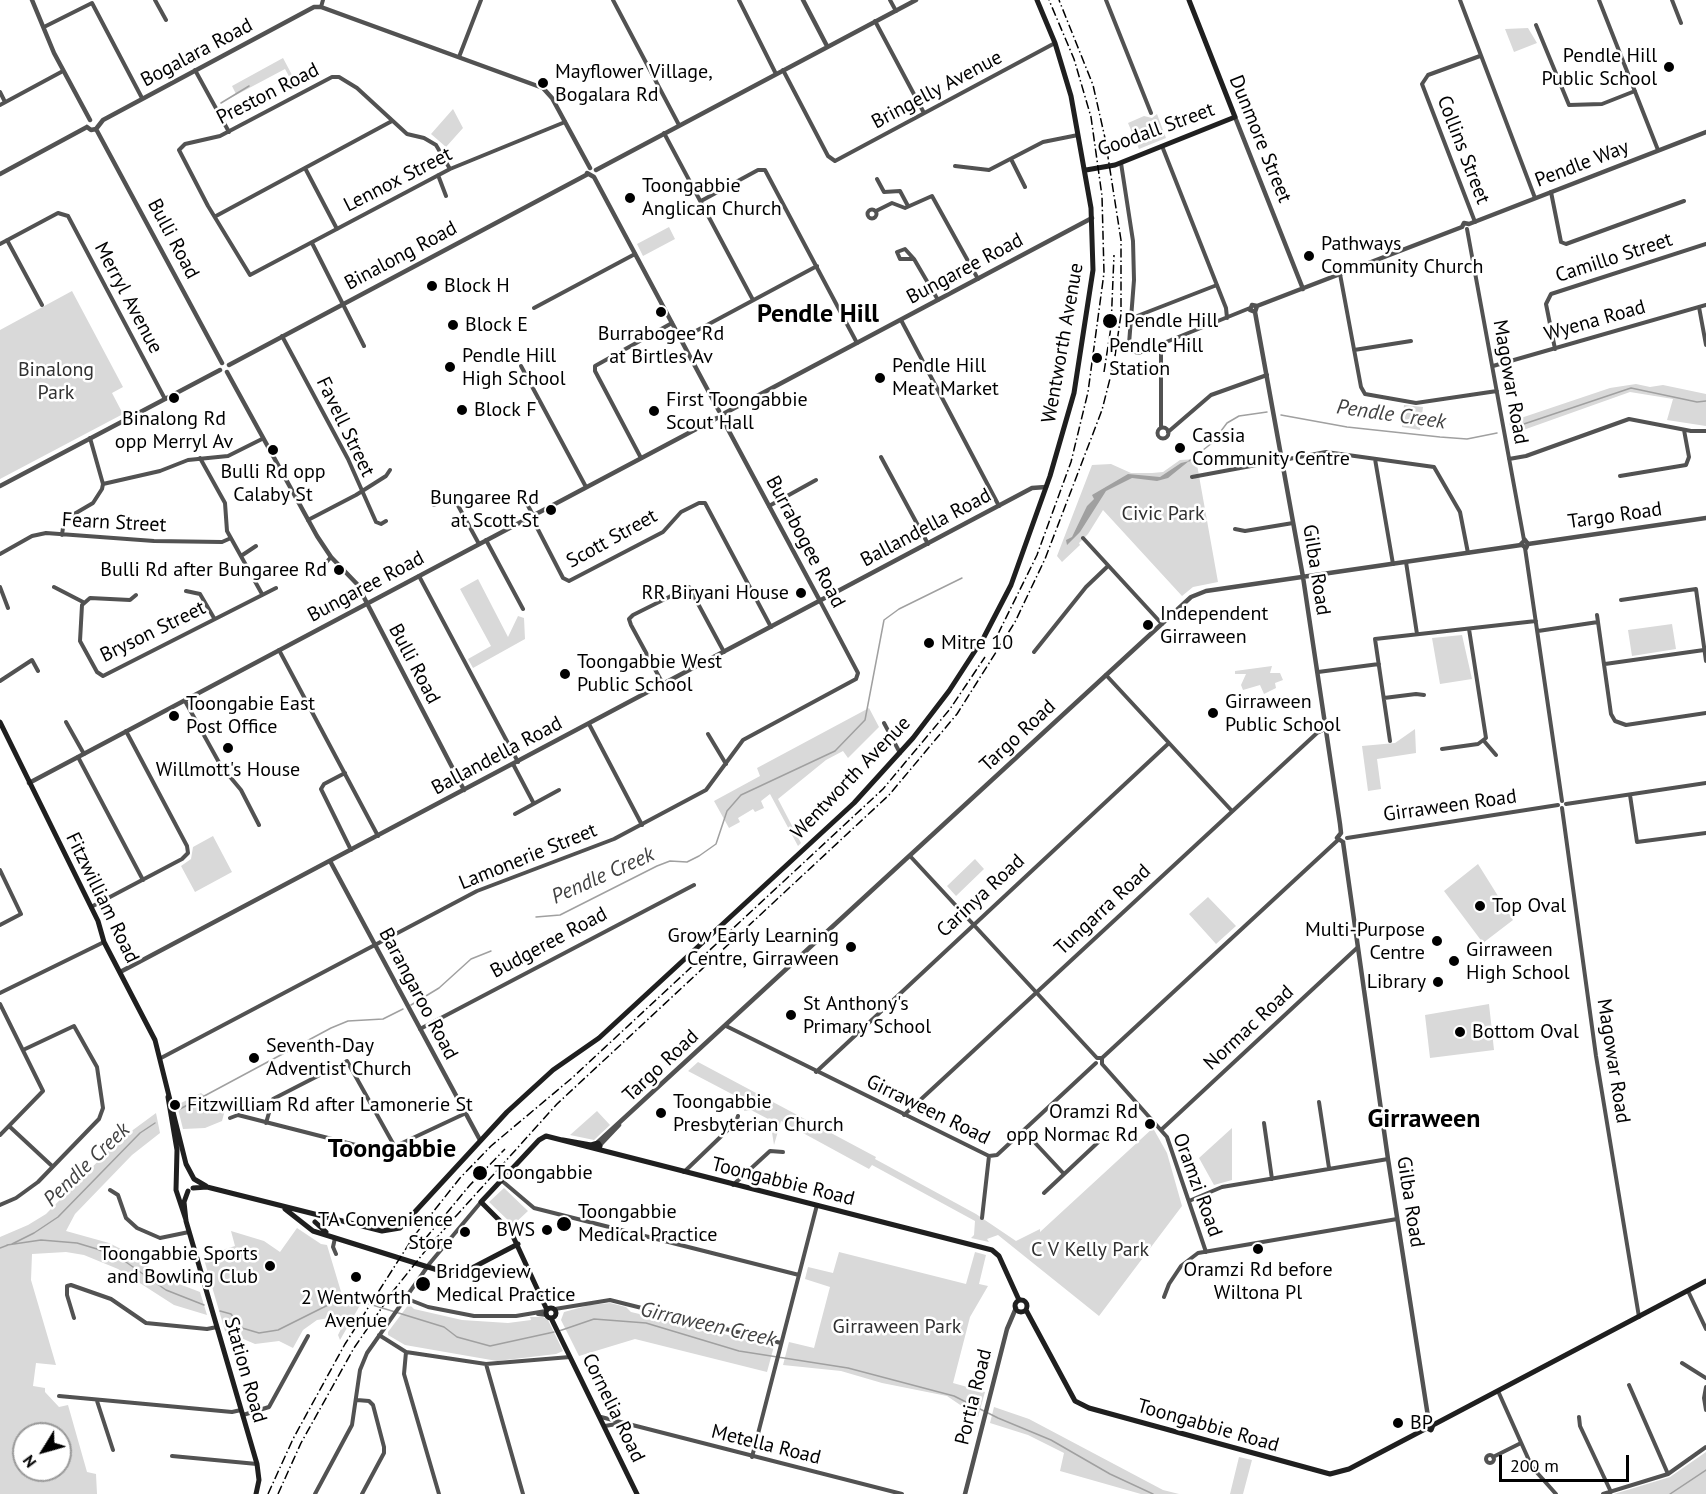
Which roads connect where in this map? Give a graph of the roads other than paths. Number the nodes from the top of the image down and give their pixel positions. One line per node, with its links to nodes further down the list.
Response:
1 (32, 0): 22 (street)
2 (155, 0): 18 (street)
3 (323, 0): 16 (street)
4 (481, 0): 26 (street)
5 (613, 0): 42 (street)
6 (739, 0): 30 (street)
7 (803, 0): 24 (street)
8 (890, 0): 17 (street)
9 (916, 0): 17 (street)
10 (1037, 0): 23 (main road, Wentworth Avenue)
11 (1106, 0): 37 (street)
12 (1189, 0): 38 (main road, Dunmore Street)
13 (1460, 0): 25 (street)
14 (1599, 0): 31 (street)
15 (1672, 0): 20 (street)
16 (321, 7): 26 (street); 27 (street, Bogalara Road)
17 (896, 11): 19 (street)
18 (166, 20)
19 (875, 21): 24 (street); 36 (street)
20 (1681, 23)
21 (1536, 25): 31 (street)
22 (44, 27): 29 (street); 33 (street)
23 (1055, 43): 36 (street, Bringelly Avenue); 48 (main road, Wentworth Avenue)
24 (827, 46): 28 (street)
25 (1480, 56): 67 (street); 74 (street, Collins Street)
26 (459, 57): 41 (street)
27 (195, 70): 33 (street, Bogalara Road); 45 (street)
28 (783, 70): 30 (street); 36 (street, Bringelly Avenue)
29 (63, 71): 34 (street); 39 (street)
30 (776, 74): 42 (street)
31 (1635, 91): 50 (street)
32 (0, 92): 34 (street)
33 (142, 98): 43 (street, Bogalara Road)
34 (5, 102): 35 (street)
35 (0, 105)
36 (924, 112)
37 (1151, 113)
38 (1235, 117): 49 (main road, Goodall Street); 87 (street, Dunmore Street)
39 (90, 120): 43 (street); 44 (street)
40 (392, 122): 45 (street, Preston Road); 54 (street); 56 (street)
41 (565, 122): 55 (street); 56 (street, Lennox Street)
42 (679, 125): 47 (street)
43 (97, 126): 44 (street); 110 (street, Bulli Road)
44 (87, 127): 59 (street)
45 (229, 132): 72 (street, Preston Road)
46 (1706, 132): 50 (street, Pendle Way)
47 (664, 133): 57 (street); 68 (street)
48 (1079, 135): 51 (street); 58 (main road, Wentworth Avenue)
49 (1162, 146): 52 (main road, Goodall Street); 86 (street)
50 (1658, 150): 65 (street, Pendle Way)
51 (1011, 159): 53 (street); 64 (street)
52 (1118, 164): 58 (main road, Goodall Street); 97 (street)
53 (955, 166)
54 (304, 168): 72 (street); 76 (street)
55 (590, 168): 57 (street); 60 (street)
56 (450, 169): 61 (street, Lennox Street)
57 (596, 170): 62 (street)
58 (1086, 170): 73 (main road, Wentworth Avenue)
59 (0, 174)
60 (588, 174): 62 (street); 90 (street, Binalong Road)
61 (438, 175): 66 (street); 76 (street, Lennox Street)
62 (594, 177): 81 (street)
63 (877, 179): 70 (street)
64 (1025, 187)
65 (1551, 192): 67 (street, Pendle Way); 69 (street)
66 (446, 196)
67 (1535, 198): 74 (street, Pendle Way)
68 (701, 201): 83 (street); 88 (street)
69 (1684, 201)
70 (908, 206): 71 (street); 85 (street)
71 (876, 212)
72 (216, 216): 78 (street, Lennox Street)
73 (1092, 218): 85 (street, Bungaree Road); 144 (main road, Wentworth Avenue)
74 (1475, 222): 75 (street, Pendle Way)
75 (1466, 227): 84 (street, Pendle Way); 113 (street, Magowar Road)
76 (337, 229): 78 (street, Lennox Street)
77 (7, 240): 79 (street); 91 (street); 118 (street, Merryl Avenue)
78 (312, 243): 90 (street)
79 (0, 244)
80 (1706, 244): 108 (street, Camillo Street)
81 (635, 254): 94 (street); 100 (street)
82 (914, 259): 89 (street)
83 (817, 266): 88 (street); 104 (street)
84 (1340, 274): 87 (street, Pendle Way); 109 (street)
85 (978, 279): 89 (street, Bungaree Road)
86 (1217, 285): 97 (street); 98 (street)
87 (1303, 288): 96 (street, Pendle Way)
88 (753, 300): 102 (street)
89 (938, 300): 99 (street, Bungaree Road)
90 (343, 304): 101 (street, Binalong Road); 107 (street)
91 (42, 305)
92 (1706, 305): 93 (street, Wyena Road)
93 (1699, 307): 106 (street); 108 (street, Wyena Road)
94 (534, 308)
95 (1250, 308): 96 (street); 98 (street)
96 (1256, 309): 116 (street, Gilba Road)
97 (1132, 318): 105 (street)
98 (1227, 318): 105 (street)
99 (901, 320): 104 (street, Bungaree Road); 149 (street)
100 (672, 323): 102 (street); 131 (street)
101 (282, 336): 111 (street, Binalong Road); 145 (street, Favell Street)
102 (681, 339): 119 (street)
103 (1411, 341): 109 (street)
104 (857, 343): 120 (street, Bungaree Road)
105 (1161, 344): 123 (street)
106 (1706, 345)
107 (364, 346)
108 (1555, 349): 113 (street, Wyena Road)
109 (1354, 350): 117 (street)
110 (222, 363): 111 (street); 114 (street)
111 (229, 365): 115 (street)
112 (521, 366): 143 (street)
113 (1493, 366): 117 (street, Magowar Road)
114 (220, 370): 115 (street); 118 (street)
115 (227, 372): 128 (street, Bulli Road)
116 (1267, 375): 126 (street); 132 (street, Gilba Road)
117 (1497, 391): 134 (street, Magowar Road)
118 (165, 399): 127 (street)
119 (719, 411): 120 (street); 121 (street)
120 (725, 413): 122 (street)
121 (717, 418): 122 (street); 131 (street, Bungaree Road)
122 (723, 420): 148 (street, Burrabogee Road)
123 (1161, 428): 126 (street); 126 (street)
124 (1684, 429): 125 (street); 134 (street); 135 (street)
125 (1706, 431)
126 (1168, 432)
127 (90, 438): 141 (street); 142 (street)
128 (262, 438): 130 (street); 152 (street, Bulli Road)
129 (881, 457): 161 (street)
130 (200, 458): 141 (street); 157 (street)
131 (640, 458): 143 (street, Bungaree Road)
132 (1282, 459): 133 (street); 139 (street); 154 (street, Gilba Road)
133 (1375, 459): 164 (street); 169 (street)
134 (1509, 459): 162 (street, Magowar Road)
135 (1688, 463): 136 (street); 138 (street)
136 (1694, 468)
137 (390, 470): 145 (street)
138 (1620, 476)
139 (1192, 477)
140 (816, 480): 148 (street)
141 (103, 484): 156 (street)
142 (0, 486)
143 (586, 487): 150 (street, Bungaree Road)
144 (1046, 487): 149 (street, Ballandella Road); 223 (main road, Wentworth Avenue)
145 (360, 492): 152 (street); 153 (street, Favell Street)
146 (521, 493): 150 (street)
147 (434, 505): 160 (street)
148 (769, 506): 181 (street, Burrabogee Road)
149 (999, 506): 161 (street, Ballandella Road)
150 (532, 516): 159 (street, Bungaree Road); 191 (street, Scott Street)
151 (1706, 518): 162 (street, Targo Road)
152 (307, 520): 167 (street, Bulli Road)
153 (386, 521)
154 (1293, 523): 155 (street); 173 (street, Gilba Road)
155 (1235, 529)
156 (62, 535): 157 (street, Fearn Street); 165 (street, Fearn Street)
157 (231, 538): 166 (street)
158 (1083, 538): 171 (street)
159 (486, 540): 160 (street, Bungaree Road); 185 (street)
160 (479, 544): 172 (street, Bungaree Road)
161 (928, 544): 181 (street, Ballandella Road)
162 (1525, 544): 164 (street, Targo Road); 188 (street, Magowar Road)
163 (256, 546): 166 (street)
164 (1468, 553): 168 (street, Targo Road)
165 (0, 554)
166 (241, 556): 178 (street)
167 (331, 557): 170 (street); 183 (street, Bulli Road)
168 (1406, 562): 169 (street, Targo Road); 194 (street)
169 (1393, 564): 173 (street, Targo Road)
170 (323, 566)
171 (1108, 566): 190 (street); 198 (street)
172 (419, 576): 183 (street, Bungaree Road); 227 (street)
173 (1303, 577): 190 (street, Targo Road); 203 (street, Gilba Road)
174 (54, 586): 182 (street)
175 (0, 587): 184 (street)
176 (276, 588): 178 (street, Bryson Street)
177 (186, 591): 187 (street)
178 (261, 594): 187 (street, Bryson Street)
179 (136, 595): 182 (street, Bryson Street)
180 (1622, 600): 196 (street)
181 (820, 601): 191 (street, Ballandella Road); 205 (street, Burrabogee Road)
182 (83, 602): 187 (street, Bryson Street)
183 (366, 604): 195 (street, Bungaree Road); 232 (street, Bulli Road)
184 (8, 608)
185 (523, 609)
186 (1597, 615): 189 (street)
187 (214, 618)
188 (1536, 621): 192 (street); 193 (street, Magowar Road)
189 (1598, 622): 193 (street); 201 (street)
190 (1162, 624): 204 (street, Targo Road)
191 (771, 627): 197 (street, Ballandella Road)
192 (1469, 629): 194 (street); 220 (street)
193 (1538, 631): 236 (street, Magowar Road)
194 (1417, 634): 200 (street)
195 (279, 650): 210 (street, Bungaree Road); 229 (street)
196 (1704, 650): 199 (street); 201 (street)
197 (724, 652): 207 (street, Ballandella Road); 207 (street)
198 (1034, 652)
199 (1706, 661)
200 (1379, 664): 203 (street); 209 (street)
201 (1605, 664): 211 (street)
202 (39, 671): 206 (street)
203 (1318, 672): 216 (street, Gilba Road)
204 (1106, 675): 221 (street); 245 (street, Targo Road)
205 (856, 679): 228 (street, Lamonerie Street)
206 (0, 681)
207 (663, 684): 215 (street, Ballandella Road)
208 (1424, 695): 209 (street)
209 (1384, 698): 219 (street)
210 (185, 700): 217 (street, Bungaree Road); 239 (street)
211 (1706, 713)
212 (0, 722): 230 (main road, Fitzwilliam Road)
213 (66, 722): 224 (street)
214 (884, 723): 223 (street)
215 (589, 724): 227 (street, Ballandella Road); 240 (street)
216 (1325, 729): 237 (street, Tungarra Road); 243 (street, Gilba Road)
217 (126, 731): 224 (street, Bungaree Road); 248 (street)
218 (708, 734): 228 (street)
219 (1390, 741)
220 (1484, 741): 222 (street); 225 (street)
221 (1169, 743): 237 (street); 252 (street, Carinya Road)
222 (1442, 749)
223 (900, 753): 279 (main road, Wentworth Avenue)
224 (84, 754): 226 (street, Bungaree Road)
225 (1496, 755)
226 (78, 757): 230 (street, Bungaree Road); 248 (street)
227 (515, 763): 232 (street, Ballandella Road); 235 (street)
228 (726, 765): 240 (street, Lamonerie Street)
229 (345, 773): 242 (street); 244 (street)
230 (29, 783): 250 (main road, Fitzwilliam Road)
231 (1706, 783): 234 (street, Girraween Road)
232 (464, 790): 242 (street, Ballandella Road)
233 (559, 790): 235 (street)
234 (1630, 795): 236 (street, Girraween Road); 241 (street)
235 (533, 802): 238 (street)
236 (1562, 804): 243 (street, Girraween Road); 325 (street, Magowar Road)
237 (1232, 811): 258 (street, Tungarra Road)
238 (515, 814)
239 (259, 825)
240 (642, 825): 254 (street, Lamonerie Street)
241 (1706, 833)
242 (378, 836): 244 (street, Ballandella Road)
243 (1342, 840): 255 (street, Gilba Road); 264 (street, Girraween Road)
244 (351, 850): 246 (street, Ballandella Road)
245 (910, 856): 252 (street, Oramzi Road); 260 (street, Targo Road)
246 (330, 861): 254 (street, Barangaroo Road); 256 (street, Ballandella Road)
247 (0, 870): 251 (street)
248 (143, 880): 250 (street)
249 (694, 885): 261 (street, Budgeree Road)
250 (90, 908): 253 (main road, Fitzwilliam Road)
251 (0, 924)
252 (973, 924): 258 (street, Oramzi Road); 265 (street, Carinya Road)
253 (104, 942): 256 (main road, Fitzwilliam Road); 257 (street)
254 (375, 945): 261 (street, Barangaroo Road); 263 (street, Lamonerie Street)
255 (1357, 948): 275 (street, Normac Road); 284 (street, Gilba Road)
256 (122, 971): 263 (main road, Fitzwilliam Road)
257 (0, 993)
258 (1036, 993): 264 (street, Oramzi Road); 269 (street, Tungarra Road)
259 (0, 1004): 262 (street)
260 (726, 1026): 265 (street, Girraween Road); 280 (street, Targo Road)
261 (420, 1029): 268 (street, Barangaroo Road)
262 (22, 1050): 274 (street); 285 (street)
263 (161, 1058): 266 (main road, Fitzwilliam Road)
264 (1099, 1061): 275 (street, Oramzi Road); 276 (street, Girraween Road)
265 (816, 1072): 269 (street, Girraween Road)
266 (168, 1092): 289 (main road, Fitzwilliam Road); 290 (main road, Fitzwilliam Road)
267 (1319, 1102): 286 (street)
268 (464, 1114): 279 (street, Barangaroo Road); 281 (street)
269 (903, 1115): 283 (street, Girraween Road)
270 (738, 1116): 287 (street)
271 (230, 1119): 272 (street)
272 (266, 1123): 281 (street); 281 (street)
273 (1264, 1123): 291 (street)
274 (9, 1126): 278 (street); 285 (street)
275 (1161, 1130): 299 (street, Oramzi Road)
276 (1024, 1131): 283 (street, Girraween Road); 288 (street)
277 (1109, 1132): 288 (street)
278 (0, 1135)
279 (480, 1140): 305 (main road, Wentworth Avenue)
280 (597, 1146): 287 (main road, Toongabbie Road); 292 (main road, Toongabbie Road)
281 (394, 1147)
282 (783, 1152): 293 (street)
283 (989, 1156): 306 (street)
284 (1388, 1159): 286 (street); 308 (street, Gilba Road)
285 (52, 1167): 301 (street)
286 (1329, 1168): 291 (street)
287 (683, 1172): 293 (main road, Toongabbie Road)
288 (1064, 1174): 298 (street)
289 (192, 1176): 290 (main road); 295 (main road); 296 (main road)
290 (176, 1177): 294 (main road)
291 (1272, 1179): 299 (street)
292 (501, 1180): 300 (main road); 316 (street)
293 (733, 1185): 302 (main road, Toongabbie Road)
294 (176, 1186): 296 (main road); 309 (main road, Station Road)
295 (207, 1187): 296 (main road); 303 (main road)
296 (190, 1189): 309 (main road, Station Road)
297 (110, 1190): 311 (street)
298 (1044, 1193)
299 (1189, 1201): 314 (street, Oramzi Road)
300 (481, 1202): 313 (main road, Cornelia Road); 320 (street)
301 (0, 1205)
302 (817, 1205): 316 (street); 321 (main road, Toongabbie Road)
303 (281, 1207): 304 (main road); 307 (main road)
304 (304, 1212): 305 (main road, Wentworth Avenue); 307 (main road)
305 (315, 1218): 310 (main road); 312 (main road)
306 (982, 1218)
307 (300, 1219): 310 (main road)
308 (1398, 1219): 314 (street, Oramzi Road); 349 (street, Gilba Road)
309 (186, 1221): 311 (main road, Station Road)
310 (305, 1226): 312 (main road)
311 (189, 1232): 327 (main road, Station Road)
312 (335, 1237): 313 (main road); 315 (street)
313 (518, 1244): 324 (main road, Cornelia Road)
314 (1206, 1252): 319 (street)
315 (336, 1254)
316 (799, 1275): 331 (street)
317 (1706, 1281): 318 (main road, Toongabbie Road)
318 (1688, 1291): 325 (main road, Toongabbie Road); 328 (street)
319 (1164, 1297)
320 (405, 1298): 324 (street); 329 (street)
321 (1019, 1300): 322 (main road); 323 (main road, Toongabbie Road)
322 (1016, 1308): 323 (main road); 366 (street, Portia Road)
323 (1026, 1310): 349 (main road, Toongabbie Road)
324 (552, 1314): 331 (street); 333 (main road, Cornelia Road)
325 (1639, 1317): 339 (main road, Toongabbie Road)
326 (74, 1318): 327 (street)
327 (217, 1327): 344 (main road, Station Road)
328 (1706, 1329)
329 (379, 1335): 332 (street); 341 (street)
330 (308, 1336): 344 (street)
331 (781, 1343): 354 (street)
332 (406, 1352): 334 (street); 362 (street)
333 (572, 1357): 334 (street); 345 (main road, Cornelia Road)
334 (486, 1364): 363 (street)
335 (1682, 1364): 336 (street)
336 (1706, 1378)
337 (1629, 1385): 357 (street)
338 (1706, 1387): 343 (street)
339 (1498, 1391): 349 (main road, Toongabbie Road); 350 (street)
340 (59, 1396): 342 (street)
341 (357, 1400): 360 (street); 361 (street)
342 (97, 1401): 344 (street); 352 (street)
343 (1706, 1410)
344 (242, 1413): 356 (main road, Station Road)
345 (600, 1417): 347 (street, Metella Road); 348 (main road, Cornelia Road)
346 (1580, 1417): 358 (street)
347 (622, 1423): 348 (street, Metella Road); 354 (street, Metella Road)
348 (605, 1425): 364 (main road, Cornelia Road)
349 (1430, 1425)
350 (1521, 1443): 355 (street); 367 (street)
351 (1706, 1447): 357 (street)
352 (113, 1450)
353 (172, 1456): 356 (street)
354 (752, 1456): 365 (street, Metella Road)
355 (1493, 1457)
356 (257, 1464): 359 (main road, Station Road)
357 (1668, 1474): 358 (street)
358 (1611, 1492): 368 (street)
359 (256, 1494)
360 (315, 1494)
361 (362, 1494)
362 (439, 1494)
363 (523, 1494)
364 (637, 1494)
365 (902, 1494)
366 (965, 1494)
367 (1556, 1494)
368 (1603, 1494)

